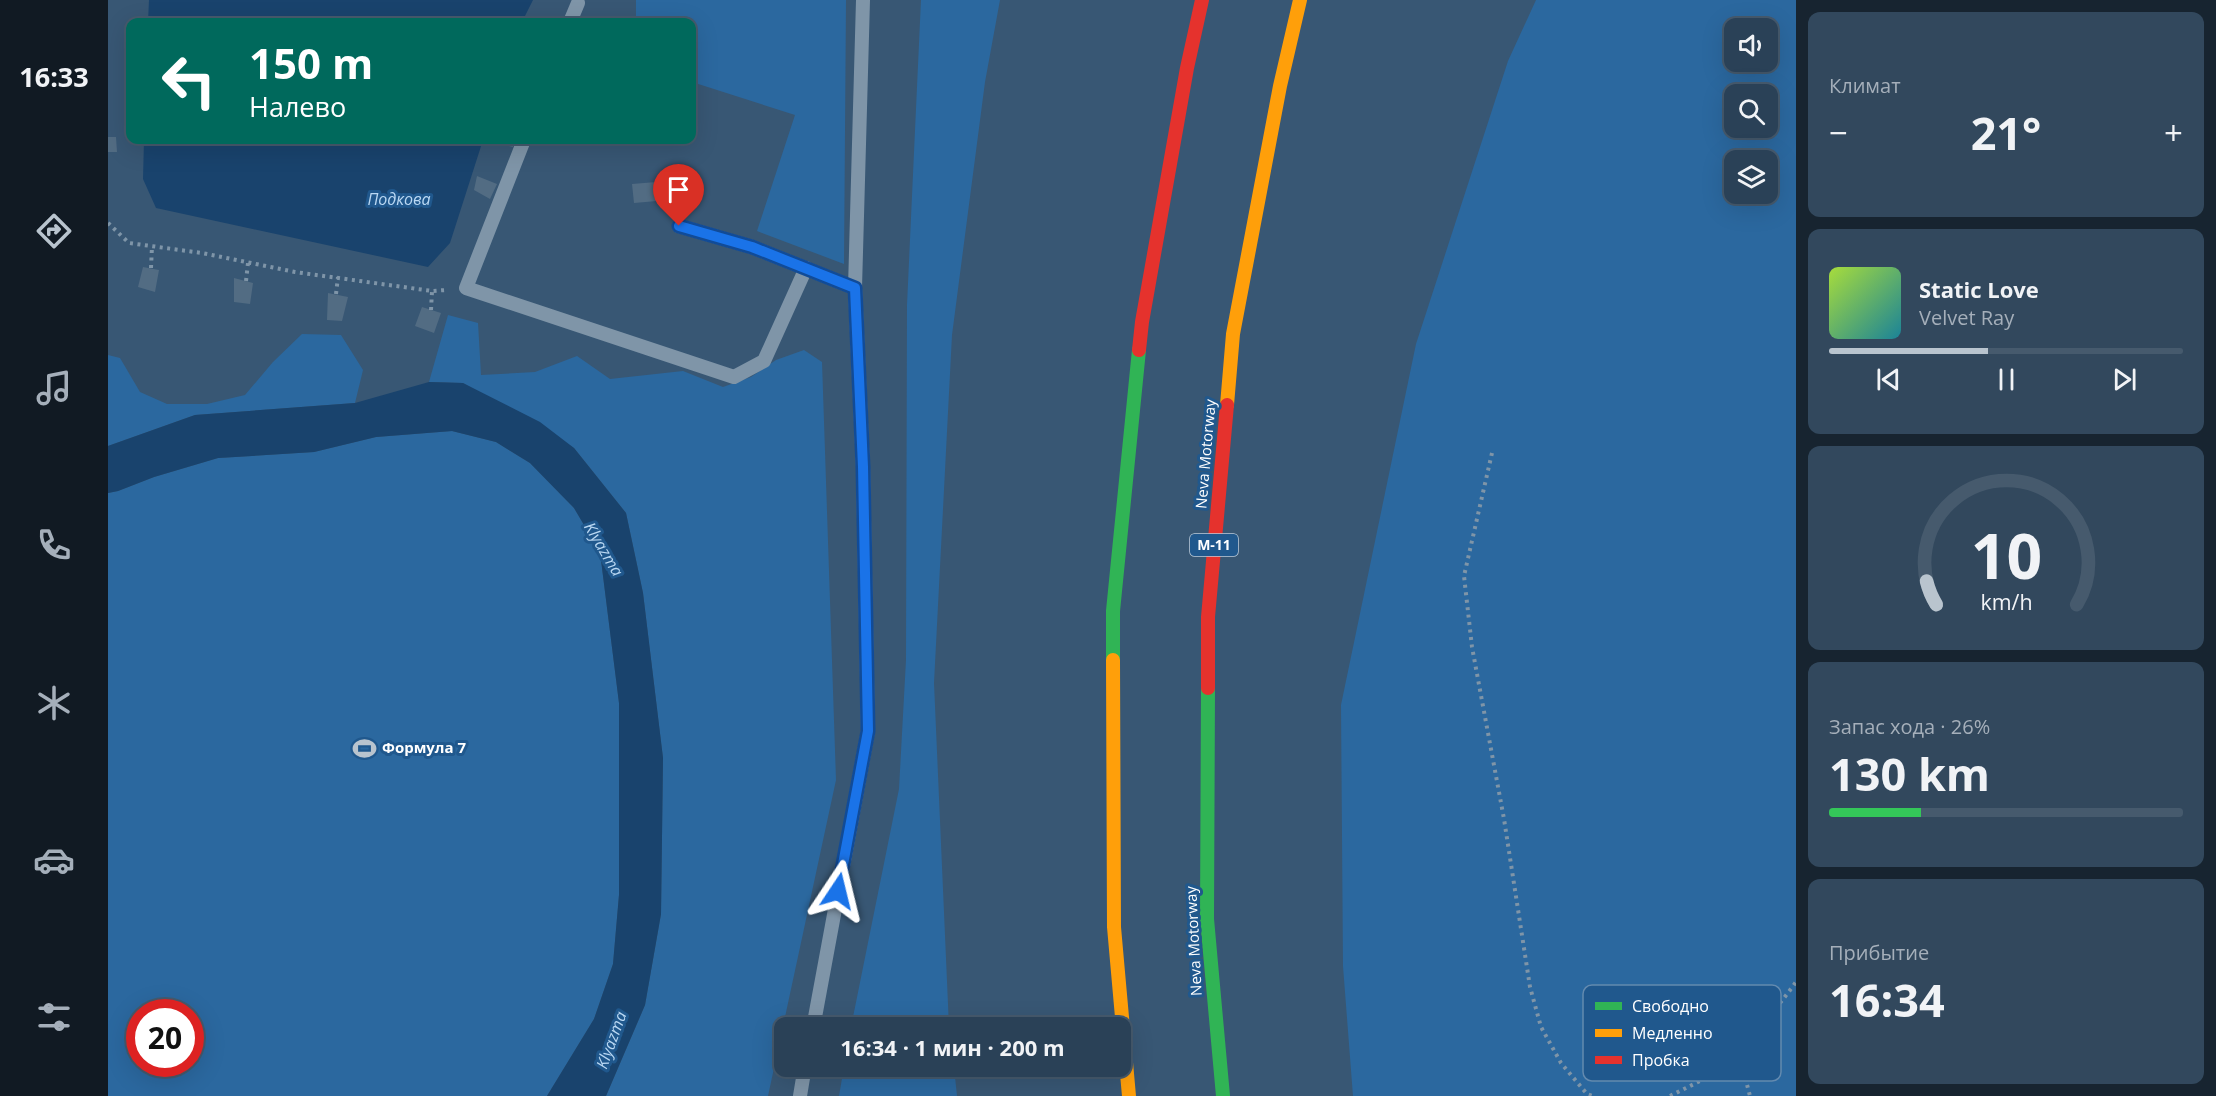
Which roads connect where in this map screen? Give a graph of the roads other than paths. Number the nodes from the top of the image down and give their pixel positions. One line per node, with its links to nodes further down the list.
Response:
1 (862, 0): 9 (lane)
2 (1202, 0): 13 (highway)
3 (1300, 0): 14 (highway, Neva Motorway / М-11)
4 (578, 3): 5 (lane)
5 (572, 18)
6 (523, 144): 8 (lane)
7 (679, 226): 8 (lane)
8 (806, 268): 9 (lane)
9 (855, 288): 10 (lane)
10 (815, 1017)
11 (804, 1077): 12 (lane)
12 (800, 1096)
13 (1129, 1096)
14 (1223, 1096)

